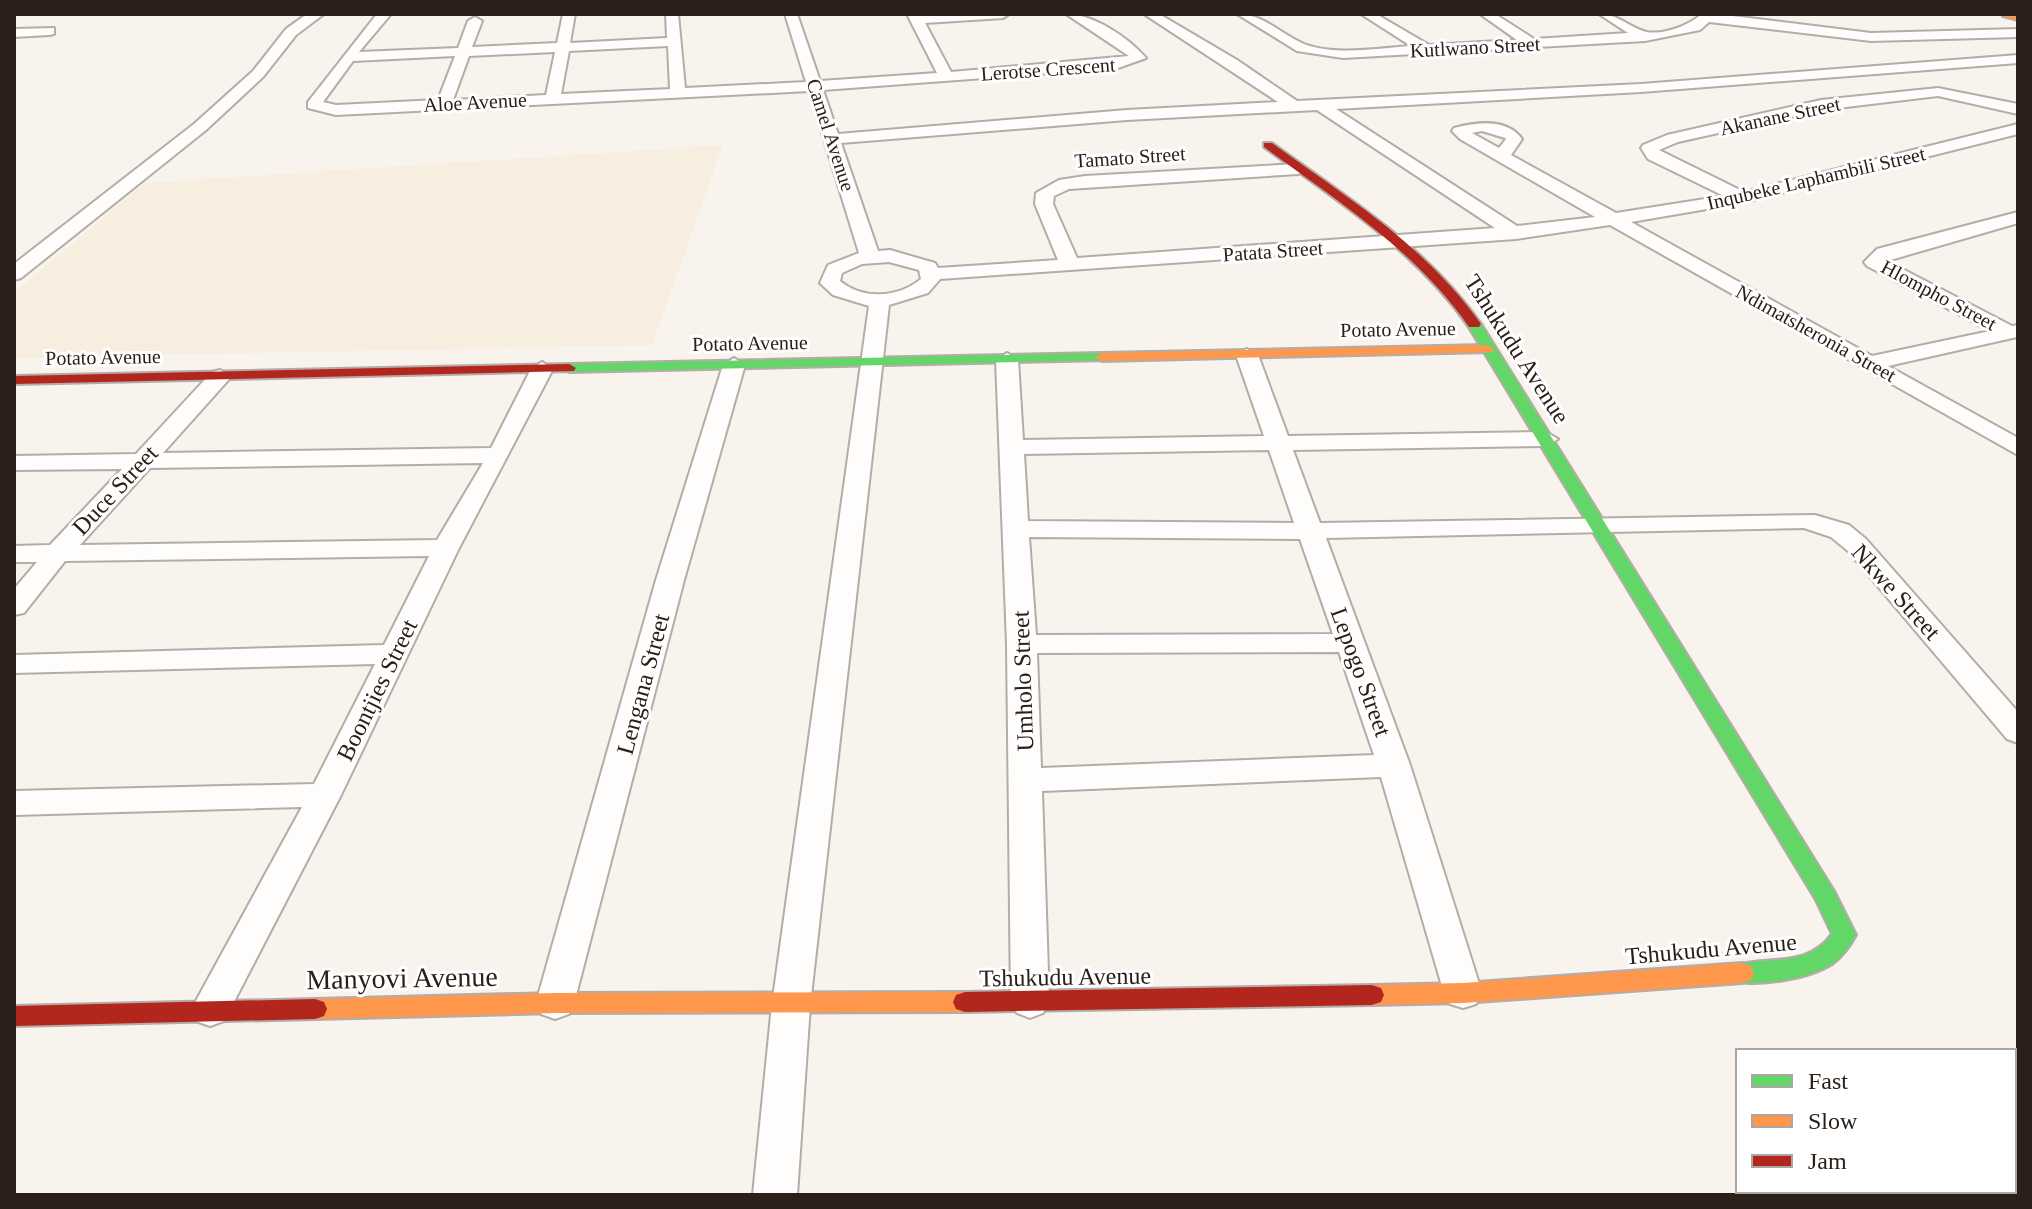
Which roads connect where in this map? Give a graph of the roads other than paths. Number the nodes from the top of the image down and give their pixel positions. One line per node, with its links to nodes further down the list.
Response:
1 (318, 14): 51 (street)
2 (385, 14): 29 (street, Aloe Avenue)
3 (569, 14): 26 (street)
4 (672, 14): 24 (street)
5 (791, 14): 32 (street, Camel Avenue)
6 (1003, 14): 16 (street)
7 (1072, 14): 31 (street, Lerotse Crescent)
8 (1150, 14): 36 (street)
9 (1243, 14): 27 (street, Kutlwano Street)
10 (1367, 14): 27 (street)
11 (1486, 14): 25 (street)
12 (1605, 14): 23 (street)
13 (1744, 14): 19 (street)
14 (2006, 14): 17 (street)
15 (1708, 16): 19 (street); 23 (street, Kutlwano Street)
16 (914, 17): 31 (street, Lerotse Crescent)
17 (2018, 17)
18 (475, 21): 28 (street)
19 (1767, 21): 22 (street)
20 (49, 31): 21 (street)
21 (14, 33)
22 (2018, 33)
23 (1645, 37): 25 (street, Kutlwano Street)
24 (672, 42): 26 (street); 33 (street)
25 (1533, 44): 27 (street, Kutlwano Street)
26 (561, 46): 28 (street); 34 (street)
27 (1428, 50)
28 (465, 51): 29 (street); 35 (street)
29 (350, 57): 35 (street, Aloe Avenue)
30 (2018, 59): 37 (street)
31 (946, 76): 32 (street, Aloe Avenue)
32 (814, 86): 33 (street, Aloe Avenue); 40 (street, Camel Avenue)
33 (678, 92): 34 (street, Aloe Avenue)
34 (553, 97): 35 (street, Aloe Avenue)
35 (444, 104)
36 (1292, 105): 37 (street); 40 (street)
37 (1322, 106): 47 (street)
38 (2018, 109): 44 (street, Akanane Street)
39 (2018, 129): 44 (street, Inqubeke Laphambili Street)
40 (832, 139): 49 (street, Camel Avenue)
41 (1268, 145): 43 (street)
42 (1502, 156): 46 (street, Ndimatsheronia Street)
43 (1298, 169): 48 (street); 50 (street, Tamato Street)
44 (1742, 198): 46 (street, Inqubeke Laphambili Street)
45 (2018, 217): 54 (street, Hlompho Street)
46 (1614, 220): 47 (street, Patata Street); 59 (street, Ndimatsheronia Street)
47 (1516, 233): 48 (street, Patata Street)
48 (1402, 242): 50 (street, Patata Street); 55 (street, Tshukudu Avenue)
49 (870, 257): 52 (street); 53 (street)
50 (1070, 265): 52 (street, Patata Street)
51 (14, 274)
52 (932, 274): 53 (street)
53 (880, 299): 58 (street)
54 (2014, 332): 59 (street, Hlompho Street)
55 (1487, 349): 56 (street, Potato Avenue); 64 (street, Tshukudu Avenue)
56 (1247, 355): 57 (street, Potato Avenue); 65 (street, Lepogo Street)
57 (1007, 360): 58 (street, Potato Avenue); 66 (street, Umholo Street)
58 (870, 362): 60 (street, Potato Avenue); 90 (street)
59 (1871, 363): 67 (street, Ndimatsheronia Street)
60 (734, 365): 61 (street, Potato Avenue); 89 (street, Lengana Street)
61 (542, 369): 62 (street, Potato Avenue); 68 (street, Boontjies Street)
62 (220, 377): 63 (street, Potato Avenue); 69 (street, Duce Street)
63 (14, 380)
64 (1546, 439): 65 (street); 71 (street, Tshukudu Avenue)
65 (1279, 445): 66 (street); 73 (street, Lepogo Street)
66 (1012, 447): 72 (street, Umholo Street)
67 (2018, 448)
68 (499, 455): 69 (street); 74 (street, Boontjies Street)
69 (142, 461): 70 (street); 75 (street, Duce Street)
70 (14, 463)
71 (1595, 523): 73 (street, Nkwe Street); 82 (street, Nkwe Street); 87 (street, Tshukudu Avenue)
72 (1016, 529): 73 (street, Nkwe Street); 79 (street, Umholo Street)
73 (1310, 531): 78 (street, Lepogo Street)
74 (446, 548): 75 (street); 80 (street, Boontjies Street)
75 (58, 553): 76 (street); 77 (street, Duce Street)
76 (14, 554)
77 (14, 607)
78 (1350, 643): 79 (street); 83 (street, Lepogo Street)
79 (1022, 644): 84 (street, Umholo Street)
80 (394, 654): 81 (street); 85 (street, Boontjies Street)
81 (14, 664)
82 (2018, 732)
83 (1394, 765): 84 (street); 87 (street, Lepogo Street)
84 (1026, 780): 88 (street, Umholo Street)
85 (325, 795): 86 (street); 91 (street, Boontjies Street)
86 (14, 803)
87 (1463, 993): 88 (street, Tshukudu Avenue)
88 (1030, 1002): 90 (street, Tshukudu Avenue)
89 (555, 1003): 90 (street, Manyovi Avenue); 91 (street, Manyovi Avenue)
90 (791, 1005): 93 (street)
91 (210, 1010): 92 (street, Manyovi Avenue)
92 (14, 1016)
93 (775, 1195)

